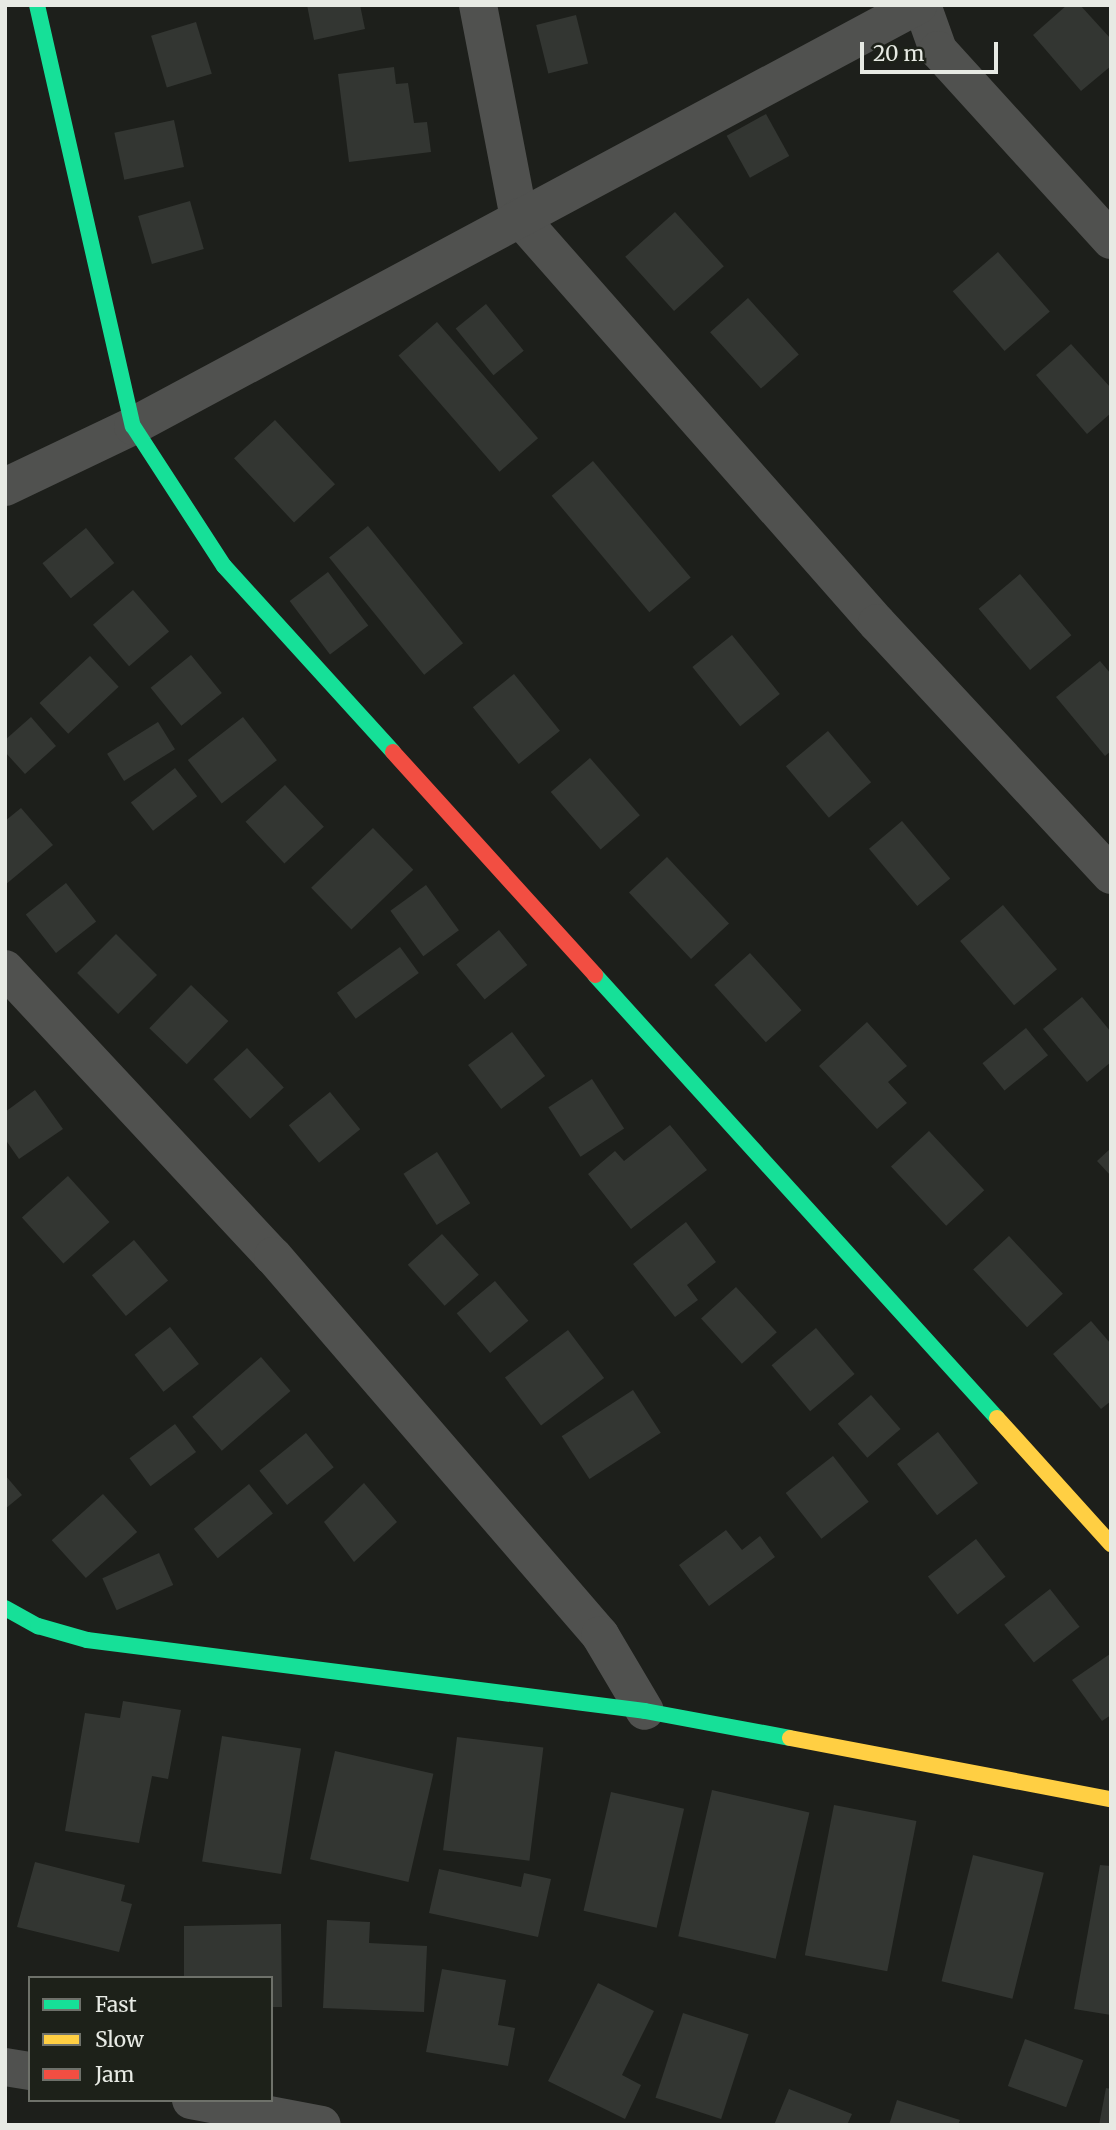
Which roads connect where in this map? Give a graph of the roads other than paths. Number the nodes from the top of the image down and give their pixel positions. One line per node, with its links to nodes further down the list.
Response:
1 (37, 5): 6 (street)
2 (478, 5): 4 (street)
3 (920, 5): 4 (street); 5 (street)
4 (519, 218): 6 (street); 8 (street)
5 (1111, 240)
6 (133, 426): 7 (street); 10 (street)
7 (5, 487)
8 (1111, 875)
9 (5, 969): 12 (street)
10 (1111, 1544)
11 (5, 1608): 12 (street)
12 (645, 1711): 13 (street)
13 (1111, 1799)
14 (5, 2067): 15 (street)
15 (28, 2071)
16 (201, 2102): 17 (street)
17 (322, 2125)

